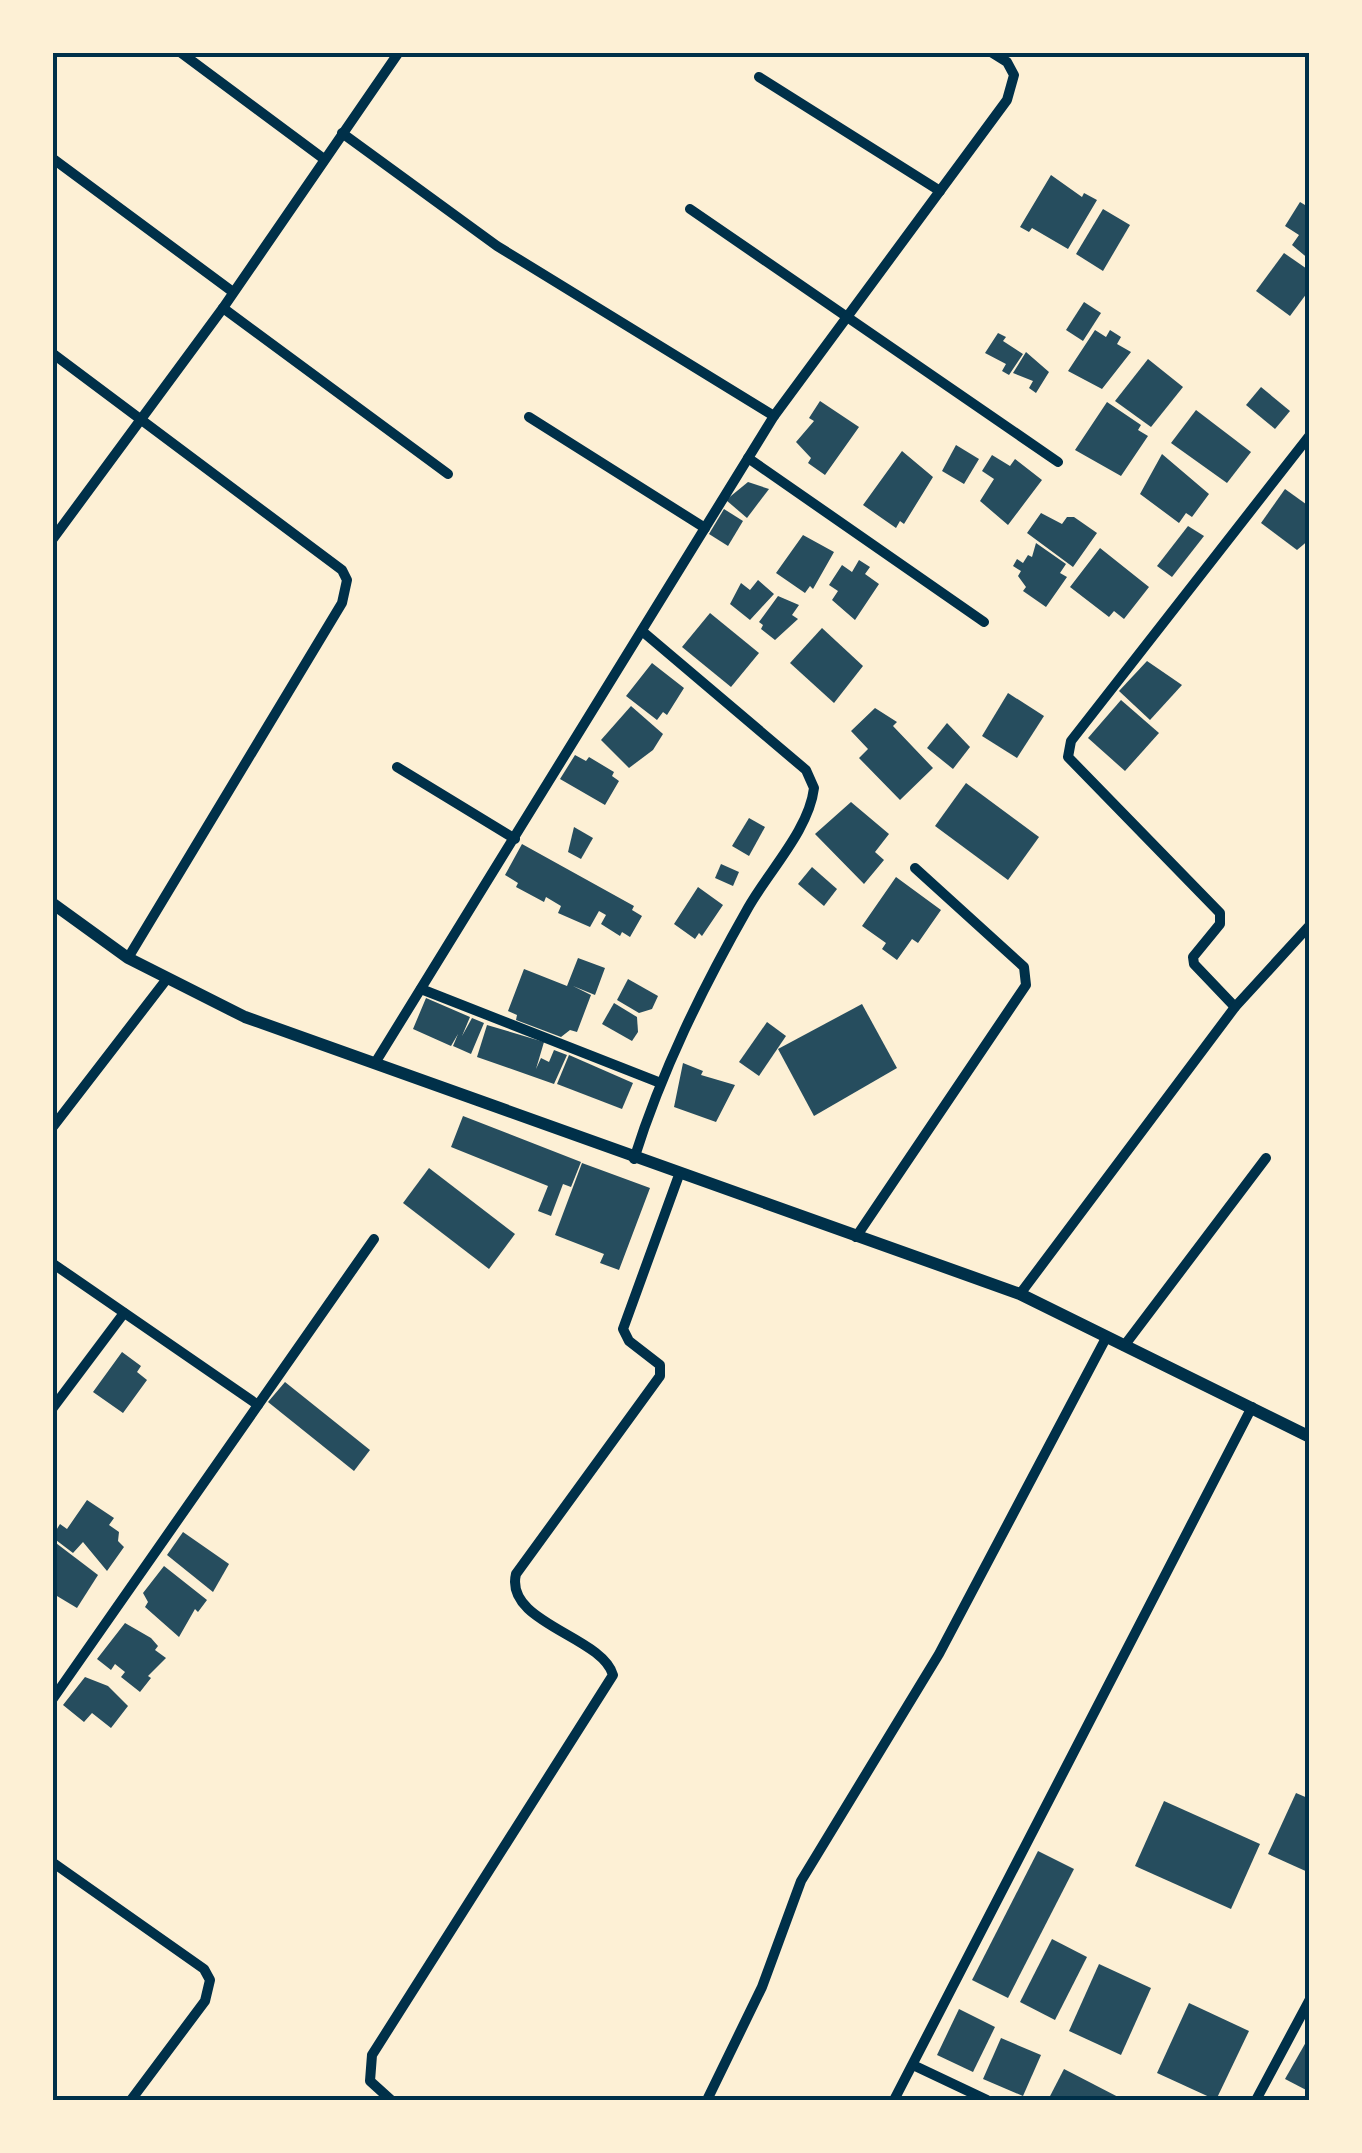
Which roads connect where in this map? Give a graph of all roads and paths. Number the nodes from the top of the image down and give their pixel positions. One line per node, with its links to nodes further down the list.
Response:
1 (180, 52): 7 (street)
2 (399, 52): 5 (street)
3 (991, 52): 8 (street)
4 (759, 77): 8 (street)
5 (342, 133): 7 (street); 14 (street)
6 (52, 158): 10 (street)
7 (324, 159): 10 (street)
8 (940, 191): 12 (street)
9 (690, 209): 12 (street)
10 (233, 292): 11 (street)
11 (222, 308): 16 (street); 20 (street)
12 (846, 316): 14 (street); 19 (street)
13 (52, 353): 16 (street)
14 (774, 416): 18 (street)
15 (530, 417): 21 (street)
16 (144, 418): 22 (street); 30 (street)
17 (1310, 435): 33 (street)
18 (748, 458): 21 (street); 23 (street)
19 (1058, 462)
20 (448, 474)
21 (704, 528): 24 (street)
22 (52, 540)
23 (984, 622)
24 (642, 632): 26 (street); 35 (street)
25 (396, 767): 26 (street)
26 (515, 839): 32 (street)
27 (914, 868): 40 (street)
28 (52, 904): 30 (street)
29 (1310, 925): 33 (street)
30 (128, 958): 31 (street)
31 (166, 980): 34 (street); 36 (street)
32 (421, 989): 34 (street); 35 (street)
33 (1235, 1007): 43 (street)
34 (375, 1063): 38 (street)
35 (658, 1082): 38 (street)
36 (52, 1128)
37 (1266, 1158): 46 (street)
38 (634, 1159): 39 (street)
39 (680, 1175): 40 (street); 56 (street)
40 (856, 1237): 43 (street)
41 (374, 1240): 47 (street)
42 (52, 1263): 44 (street)
43 (1020, 1294): 45 (street)
44 (124, 1313): 47 (street); 49 (street)
45 (1106, 1338): 46 (street); 57 (street)
46 (1124, 1346): 48 (street)
47 (258, 1405): 51 (street)
48 (1252, 1407): 50 (street); 54 (street)
49 (52, 1409)
50 (1310, 1437)
51 (52, 1700)
52 (52, 1862): 55 (street)
53 (1310, 1999): 60 (street)
54 (913, 2064): 58 (street); 59 (street)
55 (131, 2100)
56 (391, 2100)
57 (707, 2100)
58 (894, 2100)
59 (987, 2100)
60 (1256, 2100)

